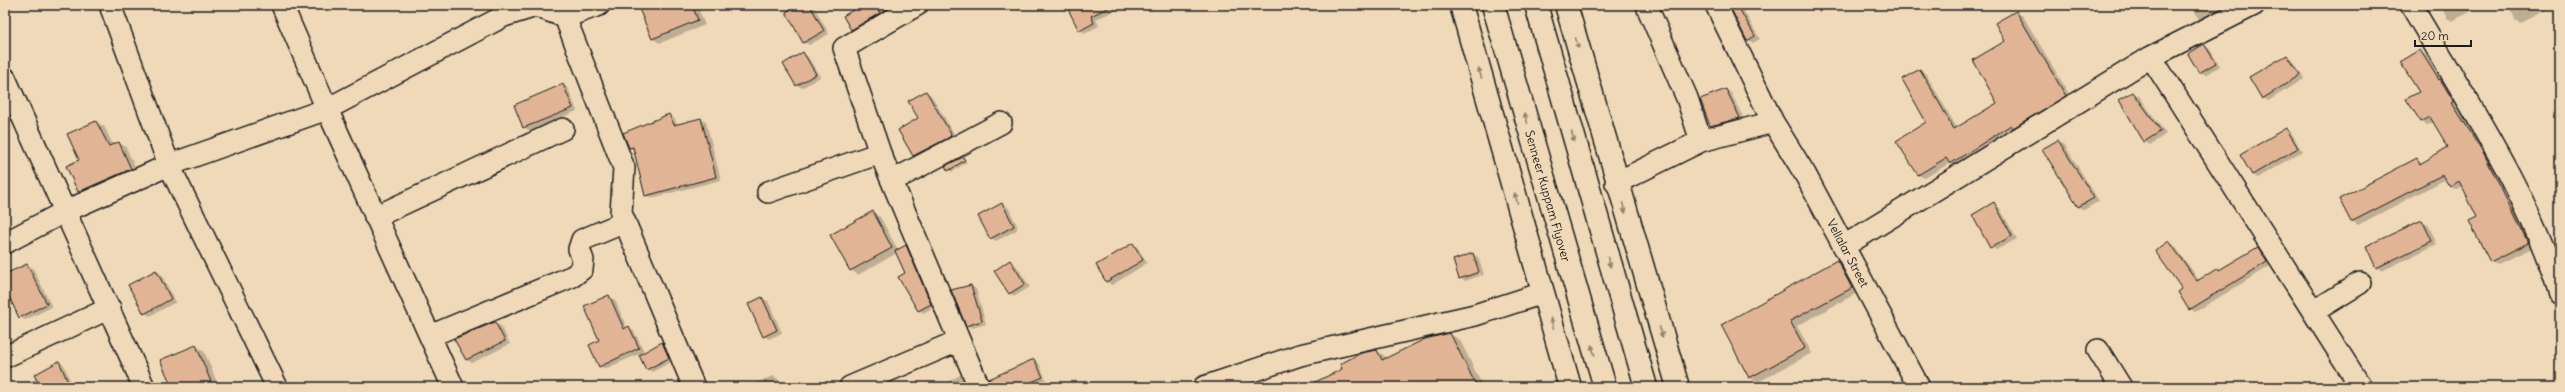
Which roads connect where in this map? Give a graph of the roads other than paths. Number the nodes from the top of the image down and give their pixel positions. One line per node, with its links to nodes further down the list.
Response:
1 (110, 5): 23 (street)
2 (282, 5): 17 (street)
3 (599, 5): 14 (street)
4 (917, 5): 22 (street)
5 (1461, 5): 33 (main road, one-way to 5)
6 (1493, 5): 49 (main road, Senneer Kuppam Flyover, one-way to 6)
7 (1536, 5): 50 (main road, one-way to 50)
8 (1566, 5): 25 (main road, one-way to 25)
9 (1716, 5): 18 (street, Vellalar Street)
10 (2254, 5): 15 (street)
11 (2411, 5): 34 (street)
12 (535, 6): 14 (street); 17 (street)
13 (1648, 9): 21 (street)
14 (565, 17): 29 (street)
15 (2151, 57): 31 (street); 36 (street)
16 (5, 78): 27 (street)
17 (327, 109): 23 (street); 28 (street)
18 (1773, 122): 21 (street); 31 (street, Vellalar Street)
19 (1001, 123): 24 (street)
20 (563, 129): 28 (street)
21 (1701, 141): 25 (street)
22 (880, 153): 24 (street); 26 (street)
23 (169, 165): 27 (street); 42 (street)
24 (892, 180): 38 (street)
25 (1616, 183): 51 (main road, one-way to 51)
26 (768, 192)
27 (64, 212): 30 (street); 35 (street)
28 (375, 217): 37 (street)
29 (625, 222): 37 (street); 44 (street)
30 (5, 243)
31 (1844, 246): 52 (street, Vellalar Street)
32 (2360, 283): 36 (street)
33 (1543, 293): 47 (street); 48 (main road, one-way to 33)
34 (2560, 294)
35 (110, 308): 40 (street); 41 (street)
36 (2313, 312): 54 (street)
37 (430, 336): 43 (street)
38 (958, 341): 45 (street); 46 (street)
39 (2098, 350): 53 (street)
40 (5, 357)
41 (144, 387)
42 (277, 387)
43 (453, 387)
44 (694, 387)
45 (850, 387)
46 (979, 387)
47 (1204, 387)
48 (1570, 387)
49 (1605, 387)
50 (1646, 387)
51 (1678, 387)
52 (1919, 387)
53 (2121, 387)
54 (2360, 387)

